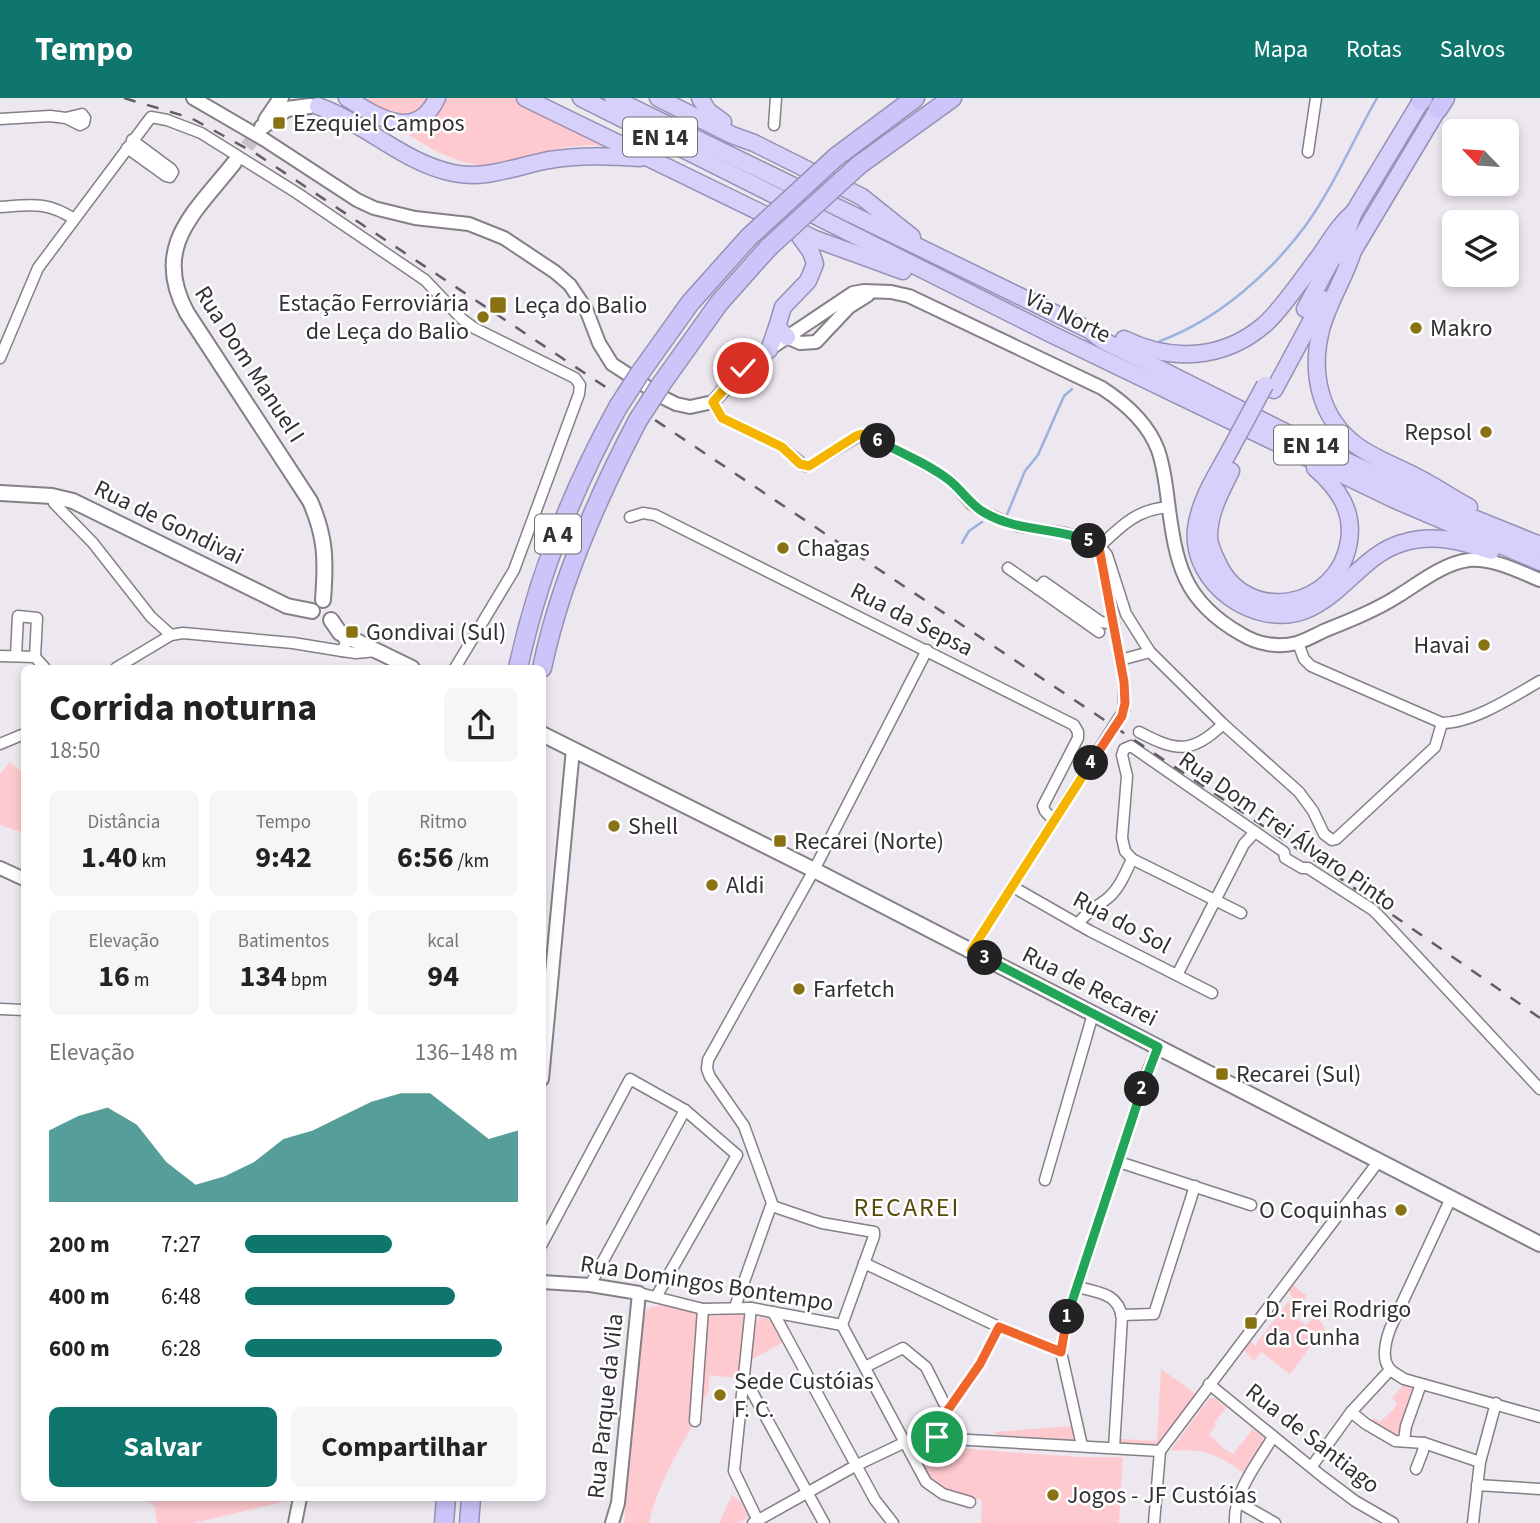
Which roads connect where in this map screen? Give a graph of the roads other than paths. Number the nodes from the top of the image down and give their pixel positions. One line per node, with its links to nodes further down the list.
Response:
1 (193, 98): 38 (street)
2 (281, 98): 16 (main road)
3 (295, 98): 16 (main road)
4 (347, 98): 5 (highway)
5 (437, 98)
6 (525, 98): 23 (highway)
7 (581, 98): 31 (highway, Via Norte / EN 14)
8 (613, 98): 30 (highway, Via Norte / EN 14)
9 (658, 98): 21 (highway)
10 (700, 98): 21 (highway)
11 (776, 98): 20 (street)
12 (915, 98): 71 (highway, A 4, bridge)
13 (952, 98): 72 (highway, A 4, bridge)
14 (1316, 98): 22 (street)
15 (1422, 100): 26 (highway)
16 (319, 103): 23 (highway)
17 (1442, 103): 29 (highway)
18 (66, 118): 19 (street)
19 (0, 119)
20 (774, 125)
21 (754, 143): 30 (highway)
22 (1308, 152)
23 (647, 158): 28 (highway)
24 (234, 163): 50 (main road, Rua Dom Manuel I)
25 (0, 207): 27 (street)
26 (1354, 212): 33 (highway); 37 (highway)
27 (74, 219): 36 (street); 70 (street)
28 (795, 230): 31 (highway); 34 (highway)
29 (1353, 251): 37 (highway); 45 (highway)
30 (935, 255): 33 (highway, Via Norte / EN 14)
31 (958, 287): 39 (highway, Via Norte / EN 14)
32 (880, 292): 34 (street); 34 (street); 43 (street)
33 (1089, 330): 45 (highway, Via Norte / EN 14)
34 (788, 336): 35 (highway); 35 (street)
35 (769, 350): 38 (street)
36 (0, 358)
37 (1270, 387): 40 (highway)
38 (713, 402): 46 (street)
39 (1294, 451): 40 (highway); 47 (highway, Via Norte / EN 14)
40 (1235, 452): 47 (highway)
41 (0, 493): 42 (main road, Rua de Gondivai)
42 (52, 496): 51 (main road, Rua de Gondivai); 57 (street)
43 (1169, 507): 46 (street); 58 (street)
44 (630, 517): 59 (street, Rua da Sepsa)
45 (1540, 543)
46 (1099, 547): 54 (street); 62 (street)
47 (1540, 563)
48 (1008, 568): 52 (street)
49 (1540, 580): 58 (street)
50 (323, 600): 51 (main road); 53 (main road, Rua de Gondivai)
51 (312, 611): 53 (main road, Rua de Gondivai)
52 (1077, 611): 54 (street); 55 (street)
53 (331, 620): 56 (main road, Rua de Gondivai)
54 (1114, 624): 66 (street)
55 (1099, 632)
56 (340, 633): 60 (street); 61 (main road, Rua de Gondivai)
57 (171, 635): 60 (street); 68 (street)
58 (1298, 643): 74 (street)
59 (927, 650): 81 (street, Rua da Sepsa); 85 (street)
60 (342, 651): 61 (street)
61 (376, 651): 69 (main road, Rua de Gondivai)
62 (1150, 652): 66 (street); 75 (street)
63 (0, 656): 64 (street)
64 (16, 656): 65 (street); 65 (street)
65 (35, 657): 67 (street)
66 (1120, 660): 81 (street)
67 (43, 665)
68 (121, 665)
69 (406, 665)
70 (457, 665)
71 (519, 665)
72 (543, 665)
73 (1540, 681): 74 (street)
74 (1442, 723): 75 (street)
75 (1223, 724): 76 (street)
76 (1139, 732)
77 (21, 735): 79 (street)
78 (546, 736): 80 (main road, Rua de Recarei)
79 (0, 744)
80 (573, 749): 85 (main road, Rua de Recarei); 97 (street)
81 (1054, 821): 87 (street)
82 (1255, 832): 83 (street, Rua Dom Frei Álvaro Pinto); 88 (street); 99 (street, Rua Dom Frei Álvaro Pinto)
83 (1132, 859): 88 (street); 90 (street)
84 (0, 868): 86 (street)
85 (814, 870): 91 (main road, Rua de Recarei); 107 (street)
86 (21, 878)
87 (1013, 887): 90 (street, Rua do Sol); 91 (street)
88 (1216, 901): 89 (street); 92 (street)
89 (1241, 914)
90 (1078, 924): 92 (street, Rua do Sol)
91 (971, 951): 96 (main road, Rua de Recarei)
92 (1177, 975): 93 (street, Rua do Sol)
93 (1212, 993)
94 (0, 1009): 95 (street)
95 (21, 1012)
96 (1093, 1014): 98 (main road, Rua de Recarei); 103 (street)
97 (546, 1036)
98 (1158, 1047): 101 (street); 102 (main road, Rua de Recarei)
99 (1539, 1087)
100 (685, 1110): 108 (street); 112 (street); 115 (street)
101 (1119, 1162): 104 (street); 113 (street)
102 (1378, 1162): 105 (main road, Rua de Recarei); 127 (street)
103 (1045, 1181)
104 (1195, 1186): 106 (street); 120 (street)
105 (1451, 1198): 109 (main road, Rua de Recarei); 125 (street)
106 (1251, 1205)
107 (772, 1206): 110 (street, Rua Domingos Bontempo); 116 (street)
108 (546, 1236)
109 (1540, 1244)
110 (864, 1263): 121 (street, Rua Domingos Bontempo); 122 (street)
111 (546, 1282): 112 (street, Rua Domingos Bontempo)
112 (590, 1285): 114 (street, Rua Domingos Bontempo)
113 (1078, 1287): 120 (street); 123 (street)
114 (639, 1293): 115 (street, Rua Domingos Bontempo); 159 (street, Rua Parque da Vila)
115 (656, 1297): 118 (street, Rua Domingos Bontempo)
116 (735, 1307): 117 (street, Rua Domingos Bontempo); 118 (street, Rua Domingos Bontempo)
117 (751, 1308): 119 (street, Rua Domingos Bontempo); 126 (street)
118 (703, 1309): 133 (street)
119 (773, 1312): 121 (street, Rua Domingos Bontempo); 143 (street)
120 (1121, 1315): 140 (street)
121 (842, 1325): 124 (street)
122 (999, 1327): 123 (street); 130 (street)
123 (1061, 1352): 139 (street)
124 (865, 1367): 130 (street); 137 (street)
125 (1390, 1370): 128 (street); 131 (street)
126 (743, 1380): 148 (street); 155 (street)
127 (1209, 1384): 135 (street, Rua de Santiago); 141 (street)
128 (1421, 1384): 129 (street); 136 (street)
129 (1496, 1403): 132 (street); 142 (street)
130 (950, 1408): 134 (street)
131 (1351, 1412): 136 (street); 144 (street)
132 (1540, 1417)
133 (695, 1421)
134 (929, 1437): 137 (street); 139 (street)
135 (1273, 1437): 144 (street, Rua de Santiago); 153 (street)
136 (1404, 1440): 138 (street)
137 (903, 1441): 143 (street); 152 (street)
138 (1424, 1443): 142 (street); 145 (street)
139 (1082, 1446): 140 (street)
140 (1114, 1448): 141 (street)
141 (1160, 1451): 162 (street)
142 (1480, 1462): 146 (street)
143 (855, 1466): 148 (street); 161 (street)
144 (1312, 1466): 154 (street, Rua de Santiago)
145 (1416, 1469)
146 (1477, 1485): 147 (street); 166 (street)
147 (1540, 1489)
148 (807, 1492): 155 (street); 160 (street)
149 (300, 1501): 156 (street)
150 (446, 1501): 157 (highway)
151 (471, 1501): 158 (highway)
152 (970, 1502)
153 (1238, 1502): 163 (street); 164 (street)
154 (1381, 1520): 165 (street, Rua de Santiago)
155 (756, 1522)
156 (296, 1523)
157 (444, 1523)
158 (469, 1523)
159 (612, 1523)
160 (824, 1523)
161 (893, 1523)
162 (1154, 1523)
163 (1235, 1523)
164 (1275, 1523)
165 (1393, 1523)
166 (1473, 1523)

